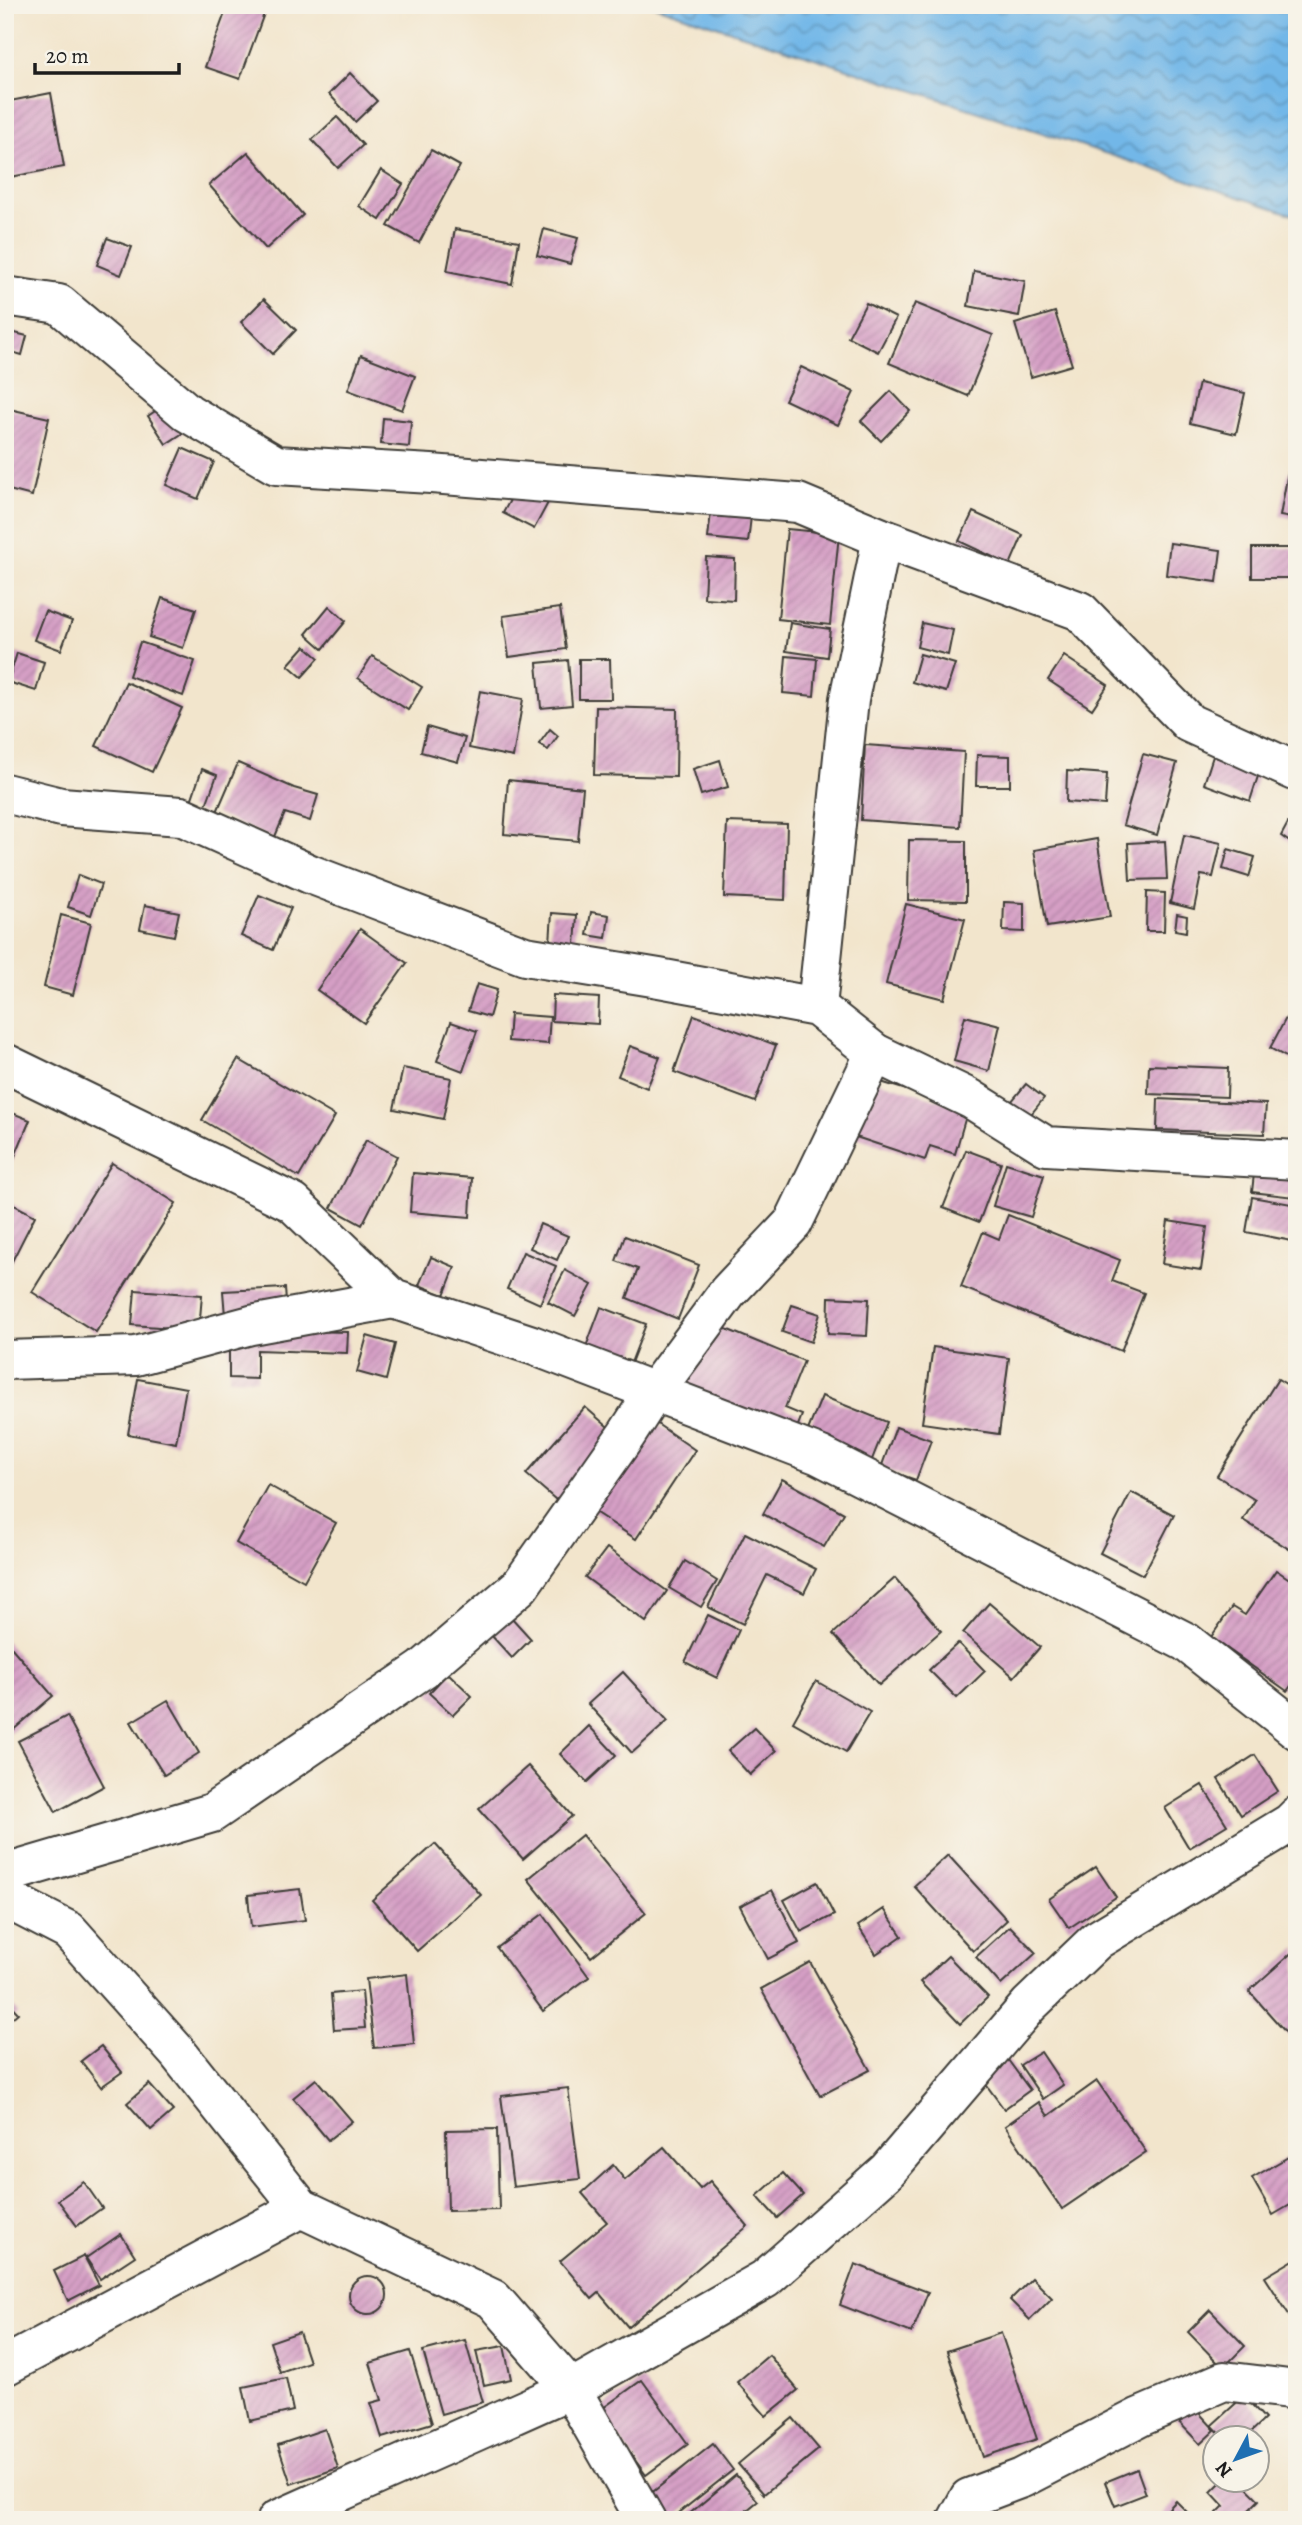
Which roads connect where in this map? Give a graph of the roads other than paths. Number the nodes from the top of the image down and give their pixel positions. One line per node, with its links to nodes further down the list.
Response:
1 (5, 296): 2 (street)
2 (882, 538): 3 (street); 5 (street)
3 (1297, 772)
4 (5, 793): 5 (street)
5 (817, 1007): 6 (street)
6 (875, 1054): 8 (street); 11 (street)
7 (5, 1063): 9 (street)
8 (1297, 1160)
9 (393, 1299): 10 (street); 11 (street)
10 (5, 1360)
11 (654, 1392): 12 (street); 14 (street)
12 (1297, 1730)
13 (1297, 1816): 18 (street)
14 (5, 1874)
15 (5, 1898): 16 (street)
16 (301, 2208): 17 (street); 18 (street)
17 (5, 2366)
18 (571, 2389): 20 (street); 21 (street)
19 (1297, 2390): 22 (street)
20 (277, 2520)
21 (646, 2520)
22 (957, 2520)

